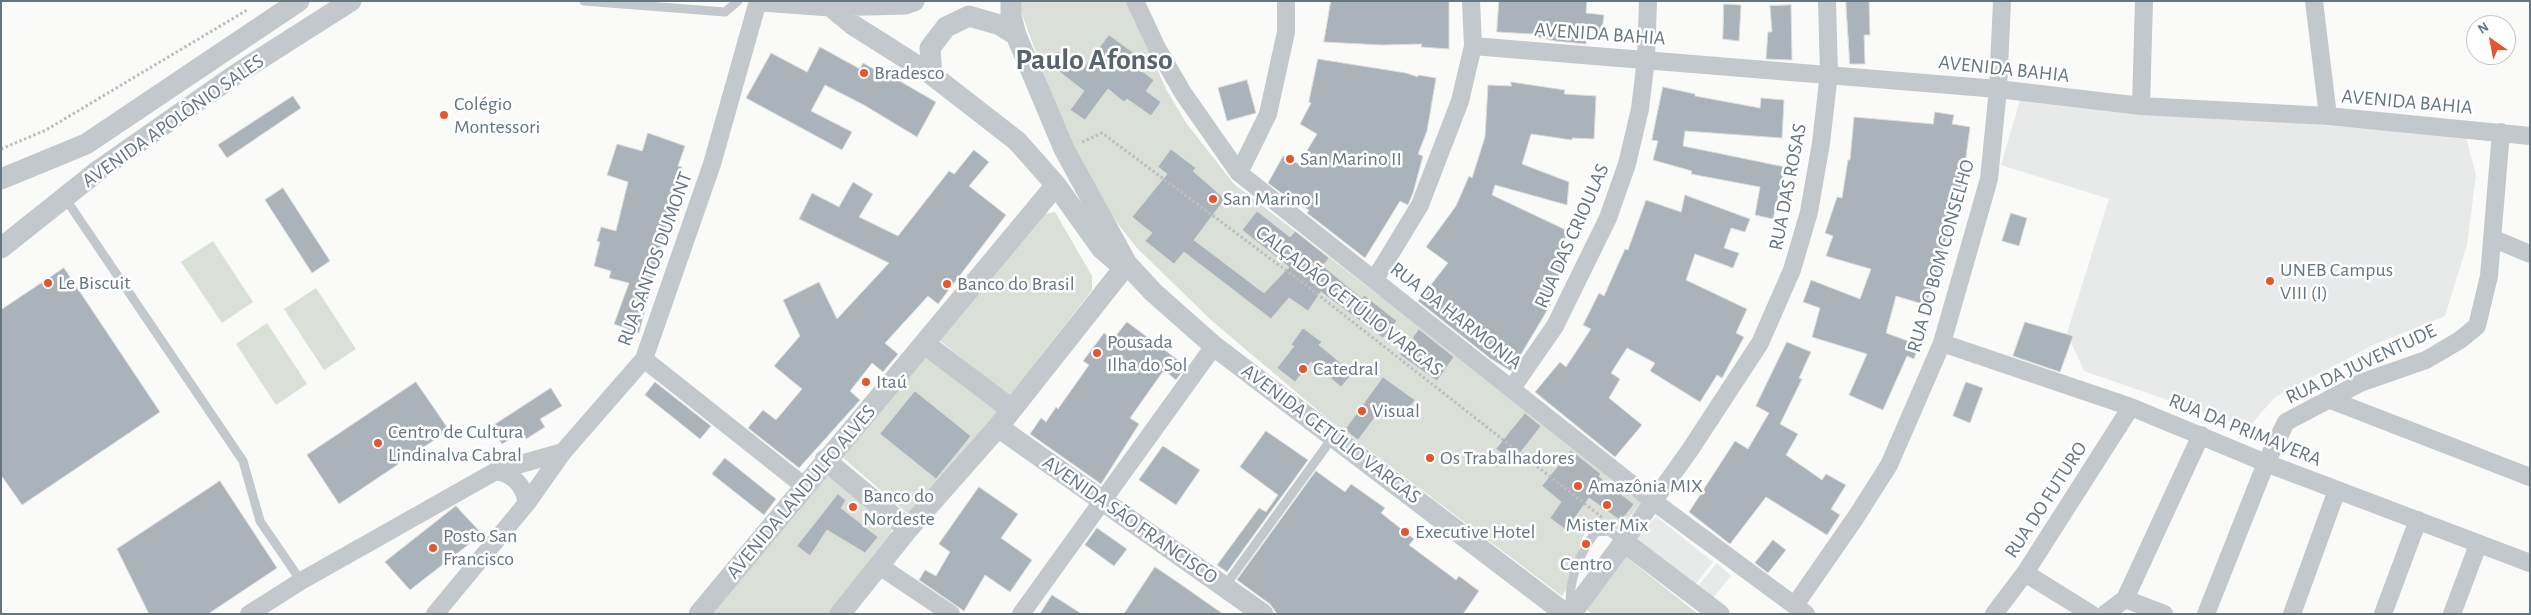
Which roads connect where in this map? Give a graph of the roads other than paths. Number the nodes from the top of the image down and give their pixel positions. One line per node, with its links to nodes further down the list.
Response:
1 (351, 1): 31 (street, AVENIDA APOLÔNIO SALES)
2 (584, 1): 3 (lane)
3 (738, 1)
4 (758, 1): 40 (street, RUA SANTOS DUMONT)
5 (762, 1): 17 (street)
6 (914, 1): 17 (street)
7 (1011, 1): 18 (street, AVENIDA GETÚLIO VARGAS)
8 (1135, 1): 28 (street, RUA DA HARMONIA)
9 (1286, 1): 28 (street)
10 (1471, 1): 19 (street)
11 (1648, 1): 20 (street, RUA DAS CRIOULAS)
12 (1828, 1): 21 (street, RUA DAS ROSAS)
13 (2002, 1): 23 (street, RUA DO BOM CONSELHO)
14 (2144, 1): 24 (street)
15 (2314, 1): 25 (street)
16 (298, 2): 29 (street, AVENIDA APOLÔNIO SALES)
17 (830, 6): 22 (street, AVENIDA GETÚLIO VARGAS)
18 (1016, 35): 22 (street); 35 (street, AVENIDA GETÚLIO VARGAS)
19 (1473, 46): 20 (street, AVENIDA BAHIA); 36 (street)
20 (1646, 59): 21 (street, AVENIDA BAHIA); 41 (street, RUA DAS CRIOULAS)
21 (1829, 73): 23 (street, AVENIDA BAHIA); 55 (street, RUA DAS ROSAS)
22 (932, 75): 30 (street, AVENIDA GETÚLIO VARGAS)
23 (1998, 88): 24 (street, AVENIDA BAHIA); 37 (street, RUA DO BOM CONSELHO)
24 (2141, 106): 25 (street, AVENIDA BAHIA)
25 (2328, 116): 26 (street, AVENIDA BAHIA)
26 (2501, 132): 27 (street, AVENIDA BAHIA); 32 (street, RUA DA JUVENTUDE)
27 (2530, 136)
28 (1239, 173): 36 (street, RUA DA HARMONIA)
29 (1, 179)
30 (1056, 185): 35 (street, AVENIDA GETÚLIO VARGAS); 38 (street, AVENIDA LANDULFO ALVES)
31 (65, 198): 33 (street, AVENIDA APOLÔNIO SALES); 65 (lane)
32 (2492, 238): 34 (street); 42 (street, RUA DA JUVENTUDE)
33 (1, 248)
34 (2530, 254)
35 (1128, 264): 39 (street, AVENIDA GETÚLIO VARGAS); 44 (street)
36 (1375, 279): 41 (street, RUA DA HARMONIA)
37 (1942, 343): 43 (street, RUA DA PRIMAVERA); 68 (street, RUA DO BOM CONSELHO)
38 (925, 344): 44 (street); 49 (street, AVENIDA LANDULFO ALVES)
39 (1214, 346): 47 (street, AVENIDA GETÚLIO VARGAS); 56 (street)
40 (644, 359): 48 (street, RUA SANTOS DUMONT); 53 (street)
41 (1512, 388): 55 (street, RUA DA HARMONIA)
42 (2331, 400): 50 (street, RUA DA JUVENTUDE); 52 (street)
43 (2131, 407): 46 (street, RUA DA PRIMAVERA); 64 (street, RUA DO FUTURO)
44 (1011, 409): 45 (street)
45 (998, 427): 56 (street, AVENIDA SÃO FRANCISCO); 59 (street)
46 (2201, 435): 50 (street, RUA DA PRIMAVERA); 67 (street)
47 (1334, 436): 66 (lane); 69 (street, AVENIDA GETÚLIO VARGAS)
48 (563, 452): 51 (street); 57 (street, RUA SANTOS DUMONT)
49 (825, 460): 53 (street, AVENIDA LANDULFO ALVES); 59 (street)
50 (2266, 463): 54 (street, RUA DA PRIMAVERA); 82 (street, RUA DA JUVENTUDE)
51 (496, 471): 57 (street); 65 (street)
52 (2530, 477)
53 (804, 486): 72 (street, AVENIDA LANDULFO ALVES)
54 (2337, 490): 58 (street, RUA DA PRIMAVERA); 83 (street)
55 (1653, 500): 60 (street, RUA DAS ROSAS); 68 (street, RUA DA HARMONIA)
56 (1102, 501): 66 (street, AVENIDA SÃO FRANCISCO); 75 (street)
57 (527, 503): 71 (street, RUA SANTOS DUMONT)
58 (2418, 520): 61 (street, RUA DA PRIMAVERA); 84 (street)
59 (908, 529): 63 (street)
60 (1624, 542): 69 (street); 69 (lane); 77 (street)
61 (2478, 544): 62 (street, RUA DA PRIMAVERA); 85 (street)
62 (2530, 563)
63 (878, 565): 73 (street); 74 (street)
64 (2025, 573): 78 (street, RUA DO FUTURO); 79 (street)
65 (301, 581): 70 (street)
66 (1225, 586): 76 (street, AVENIDA SÃO FRANCISCO)
67 (2125, 599): 80 (street); 81 (street)
68 (1801, 609)
69 (1569, 613)
70 (249, 614)
71 (435, 614)
72 (698, 614)
73 (840, 614)
74 (951, 614)
75 (1020, 614)
76 (1263, 614)
77 (1719, 614)
78 (1994, 614)
79 (2091, 614)
80 (2105, 614)
81 (2164, 614)
82 (2206, 614)
83 (2292, 614)
84 (2382, 614)
85 (2452, 614)

